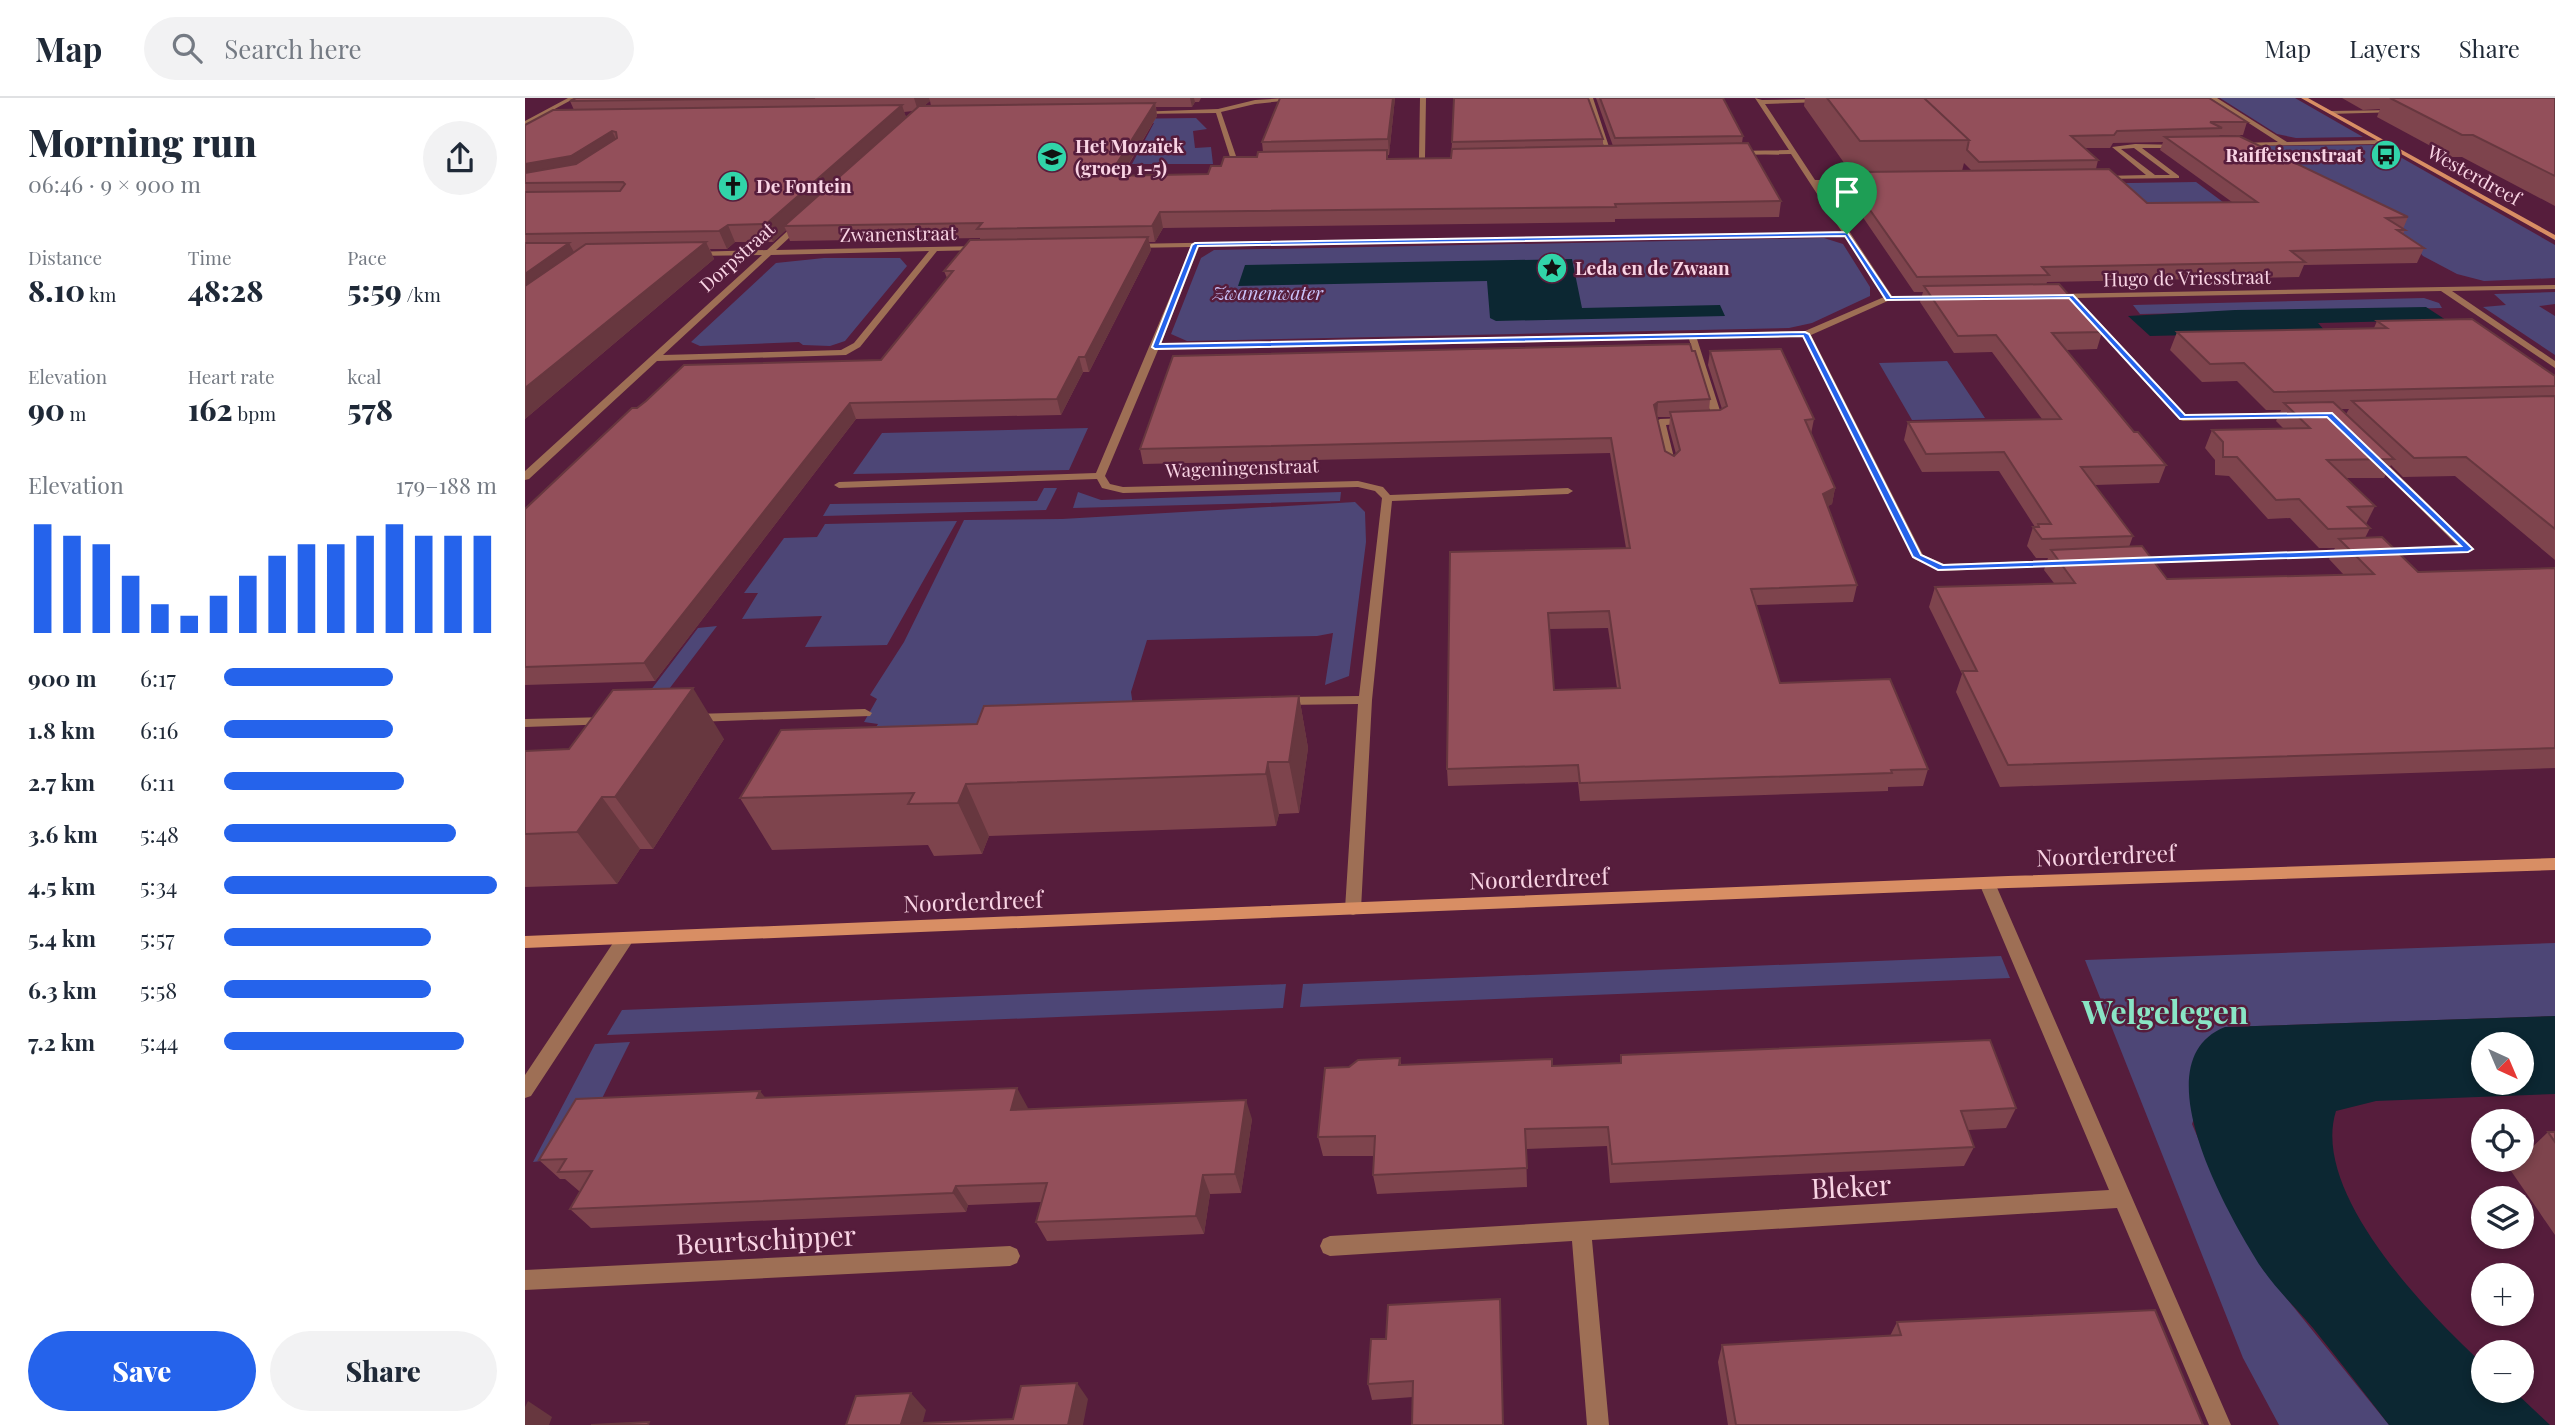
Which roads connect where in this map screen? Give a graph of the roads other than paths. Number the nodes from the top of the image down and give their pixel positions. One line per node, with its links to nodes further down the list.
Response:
1 (572, 98): 14 (street)
2 (1423, 98): 25 (street)
3 (1590, 98): 23 (street)
4 (2213, 98): 16 (street)
5 (2304, 98): 12 (street, Westerdreef)
6 (1303, 99): 9 (street)
7 (1760, 100): 8 (street); 20 (street)
8 (1824, 100)
9 (1218, 111): 11 (street); 28 (street)
10 (2408, 112): 12 (street)
11 (1124, 113)
12 (2331, 113): 15 (street, Westerdreef)
13 (544, 121): 14 (street)
14 (526, 122)
15 (2383, 142): 16 (street); 35 (street, Westerdreef)
16 (2285, 144): 18 (street)
17 (2189, 145): 19 (street)
18 (2230, 145)
19 (2134, 146): 30 (street); 30 (street)
20 (1794, 152): 21 (street); 32 (street)
21 (1729, 153)
22 (1599, 155): 23 (street)
23 (1610, 155): 24 (street)
24 (1623, 155)
25 (1422, 158): 26 (street); 27 (street)
26 (1435, 158)
27 (1412, 159)
28 (1259, 162)
29 (2093, 178): 30 (street)
30 (2154, 178)
31 (1880, 181): 32 (street)
32 (1813, 182): 34 (street)
33 (806, 219): 40 (street, Dorpstraat)
34 (1847, 234): 36 (street); 47 (street)
35 (2555, 238)
36 (1195, 245): 37 (street); 50 (street)
37 (1123, 246)
38 (988, 248): 39 (street, Zwanenstraat)
39 (935, 249): 40 (street, Zwanenstraat); 51 (street)
40 (769, 253): 41 (street); 51 (street, Dorpstraat)
41 (688, 254)
42 (2555, 287): 43 (street)
43 (2443, 289): 44 (street, Hugo de Vriesstraat); 52 (street)
44 (2071, 296): 45 (street, Hugo de Vriesstraat); 53 (street)
45 (2043, 297)
46 (1946, 298): 47 (street)
47 (1889, 299): 48 (street)
48 (1805, 334): 49 (street); 64 (street)
49 (1692, 336): 50 (street); 55 (street)
50 (1155, 347): 57 (street)
51 (652, 358): 56 (street, Dorpstraat)
52 (2555, 365)
53 (2307, 415)
54 (2366, 450): 61 (street)
55 (1671, 466)
56 (526, 474)
57 (1100, 476): 58 (street, Wageningenstraat); 60 (street, Wageningenstraat)
58 (839, 485)
59 (1569, 491): 60 (street, Wageningenstraat)
60 (1387, 498): 65 (street)
61 (2372, 552)
62 (2358, 553): 63 (street)
63 (2120, 561)
64 (2079, 563)
65 (1365, 700): 66 (street); 73 (street)
66 (1263, 701)
67 (865, 713): 68 (street)
68 (677, 718)
69 (624, 720): 70 (street)
70 (525, 723)
71 (2555, 863): 72 (street, Noorderdreef)
72 (1987, 883): 73 (street, Noorderdreef); 77 (street)
73 (1353, 909): 74 (street, Noorderdreef)
74 (625, 939): 75 (street, Noorderdreef); 76 (street)
75 (525, 942)
76 (525, 1090)
77 (2123, 1198): 78 (street, Bleker); 83 (street)
78 (1581, 1231): 79 (street, Bleker); 82 (street)
79 (1330, 1246)
80 (1010, 1256): 81 (street, Beurtschipper)
81 (525, 1280)
82 (1598, 1425)
83 (2220, 1425)

